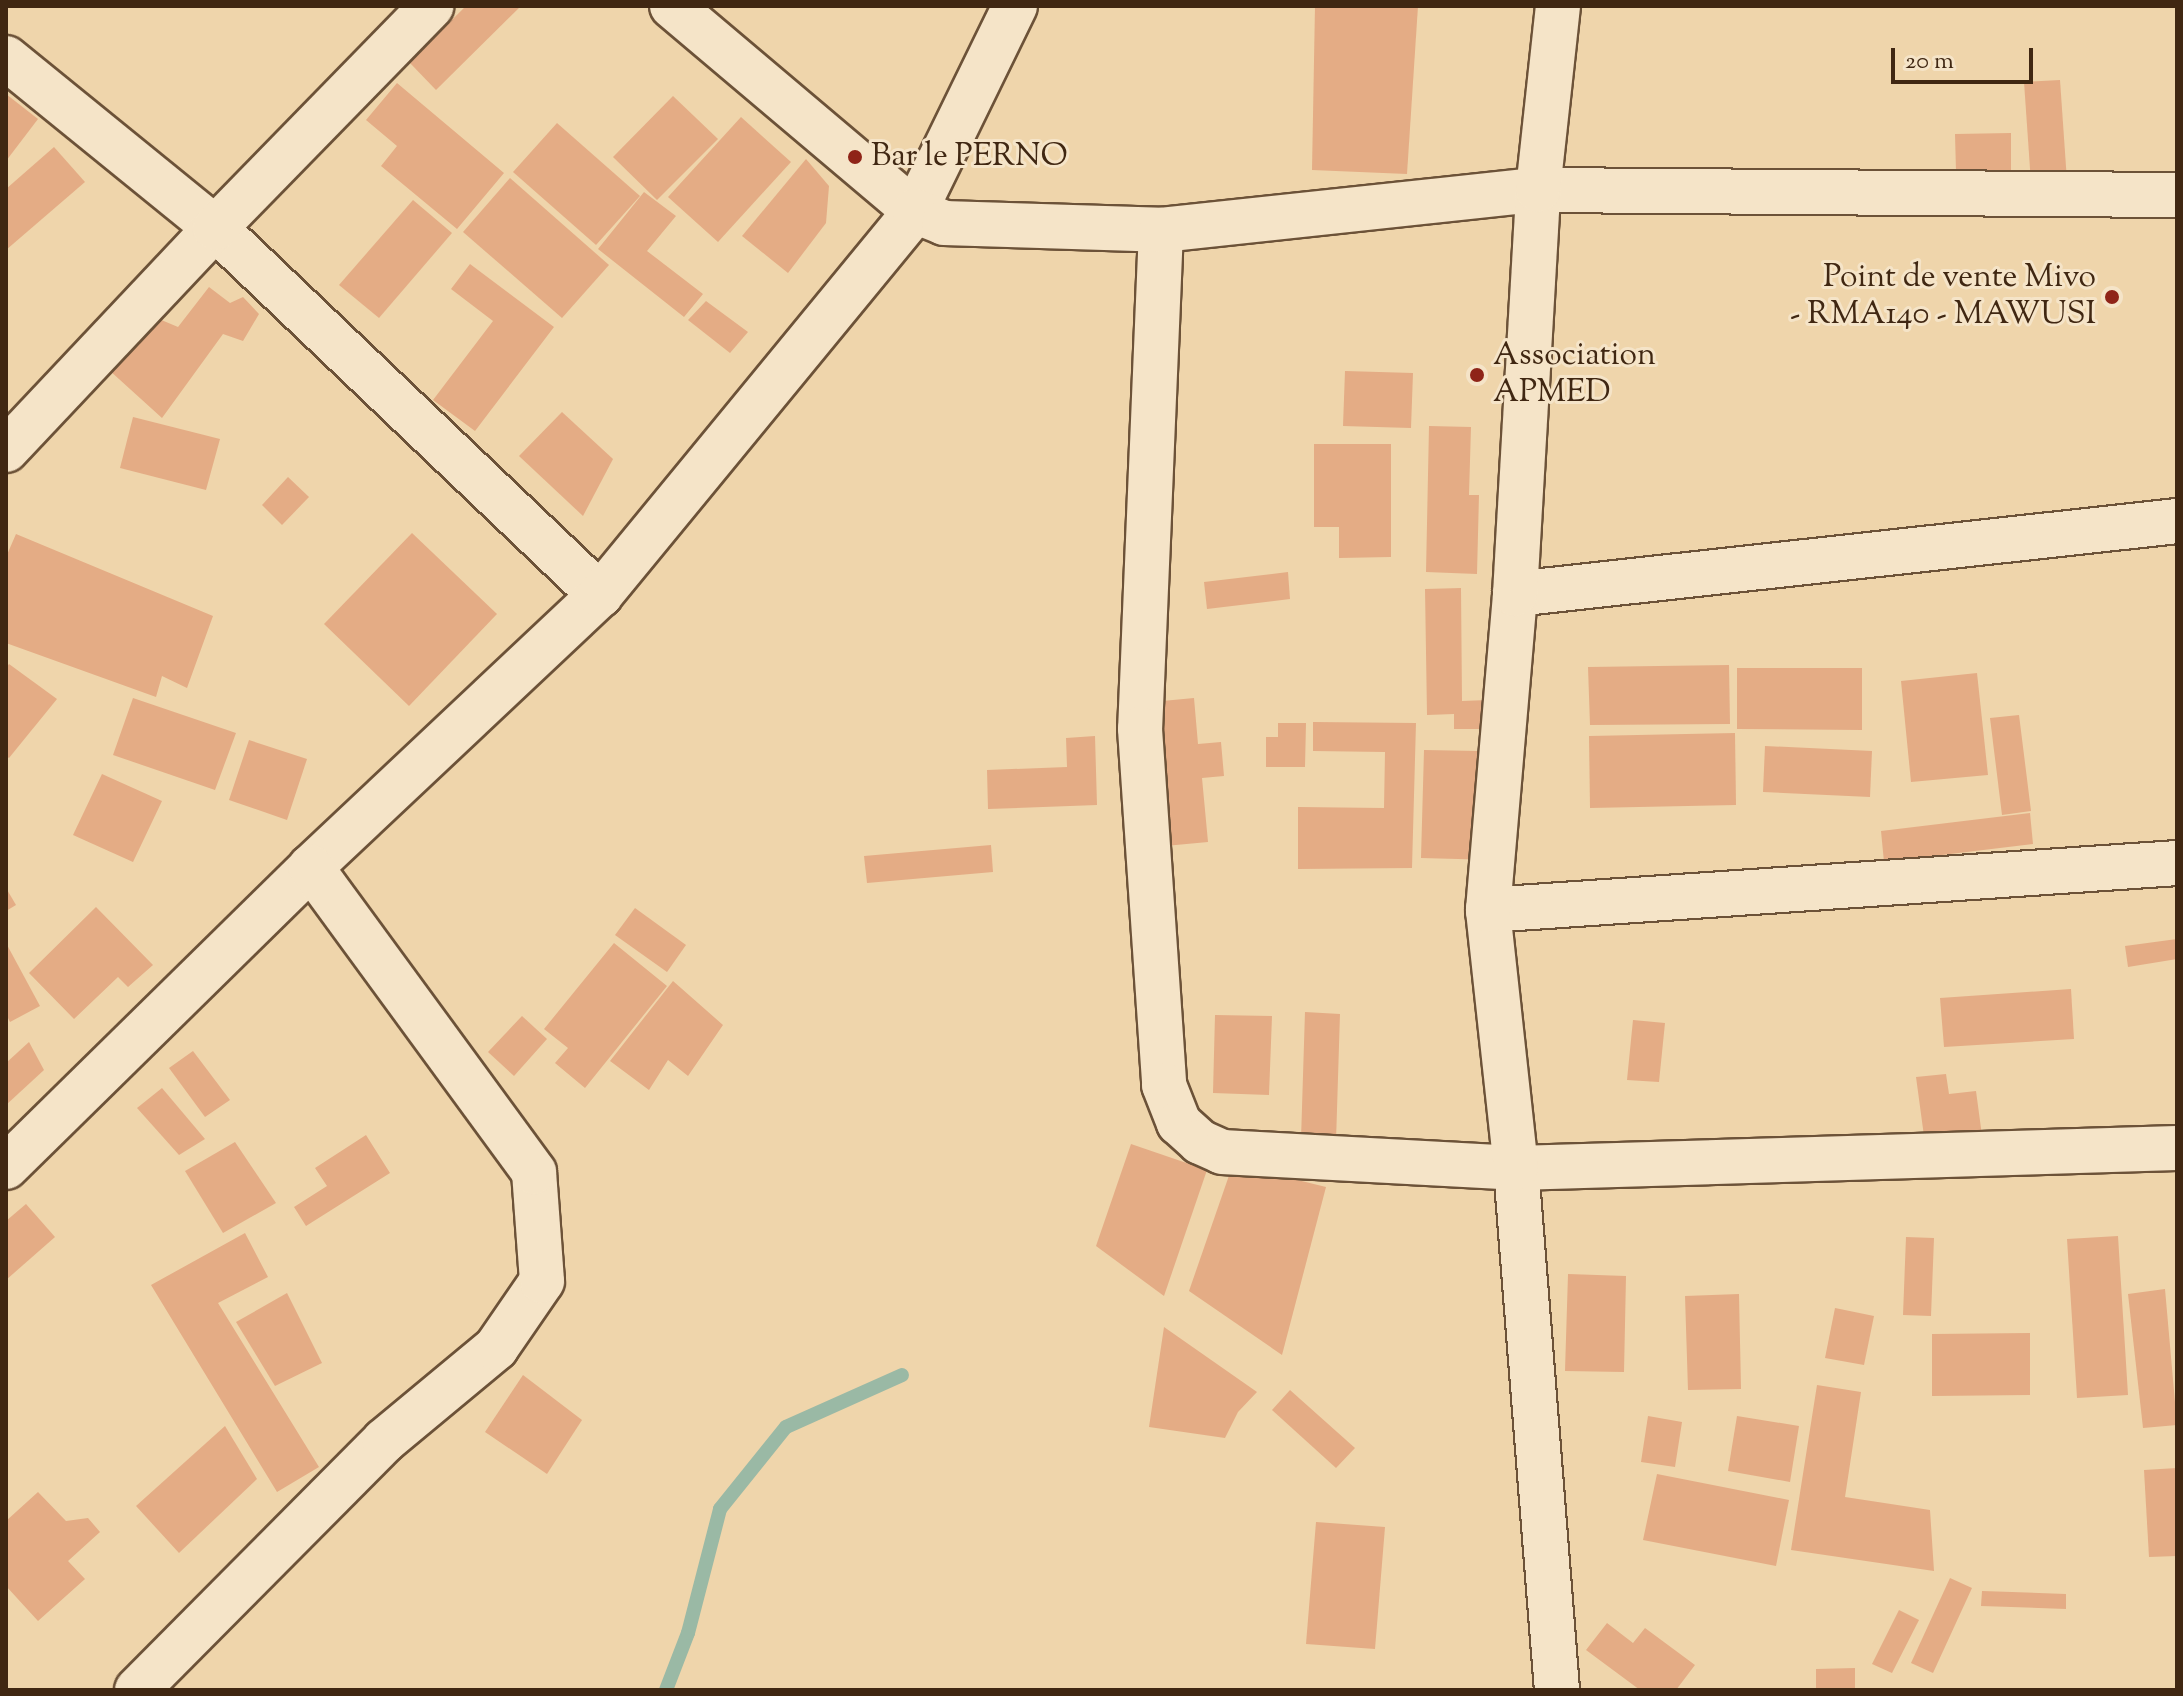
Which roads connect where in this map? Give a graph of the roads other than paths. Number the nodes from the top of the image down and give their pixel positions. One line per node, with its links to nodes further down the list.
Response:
1 (432, 6): 9 (street)
2 (672, 6): 8 (street)
3 (1015, 6): 8 (street)
4 (1558, 6): 6 (street)
5 (6, 58): 9 (street)
6 (1538, 190): 7 (street); 10 (street); 13 (street)
7 (2177, 195)
8 (915, 211): 10 (street); 14 (street)
9 (215, 228): 11 (street); 14 (street)
10 (1161, 230): 20 (street)
11 (6, 450)
12 (2177, 521): 13 (street)
13 (1515, 594): 17 (street)
14 (600, 595): 16 (street)
15 (2177, 863): 17 (street)
16 (311, 867): 19 (street); 21 (street)
17 (1488, 910): 20 (street)
18 (2177, 1148): 20 (street)
19 (6, 1167)
20 (1516, 1168): 22 (street)
21 (137, 1690)
22 (1557, 1690)

